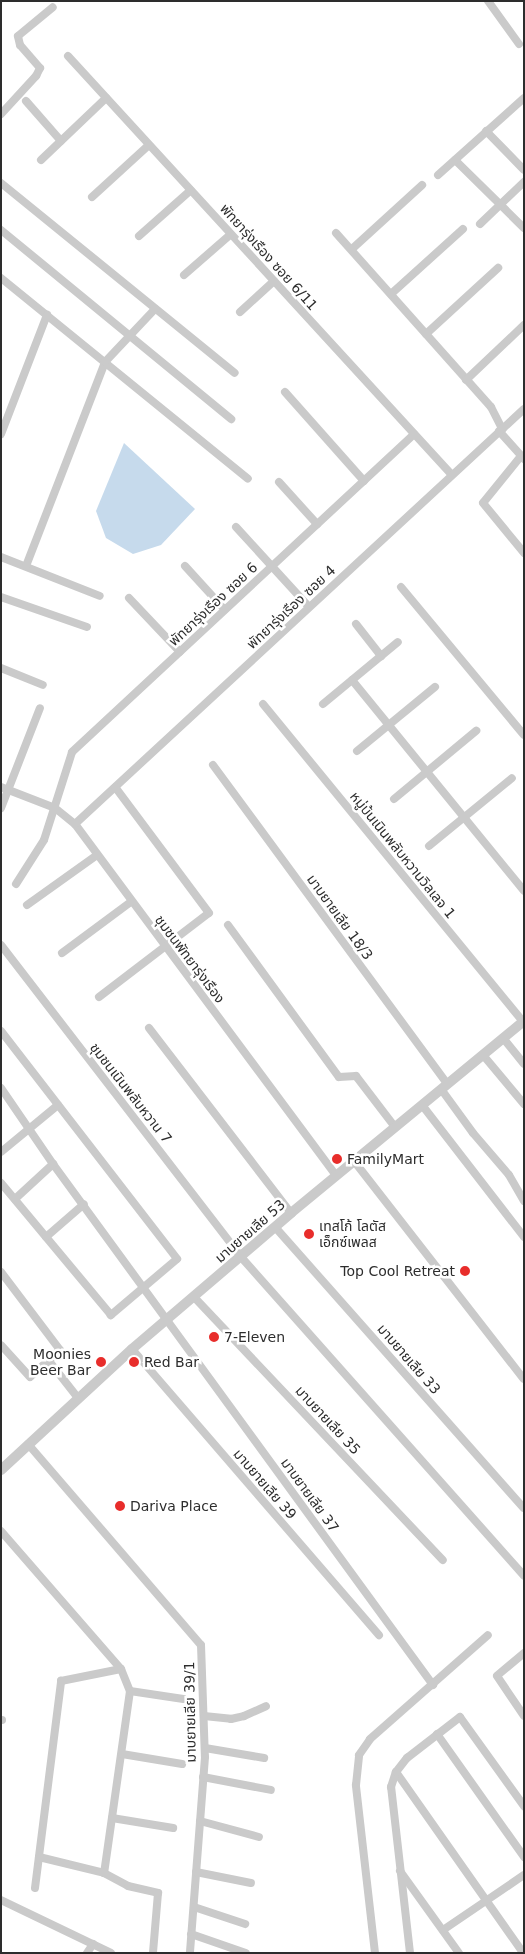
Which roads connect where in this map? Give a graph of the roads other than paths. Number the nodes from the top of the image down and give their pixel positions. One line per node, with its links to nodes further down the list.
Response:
1 (488, 1): 3 (street)
2 (53, 7): 8 (street)
3 (518, 44)
4 (68, 56): 5 (street, พัทยารุ่งเรือง ซอย 6/11)
5 (106, 98): 10 (street); 11 (street, พัทยารุ่งเรือง ซอย 6/11)
6 (524, 98): 9 (street)
7 (26, 101): 10 (street)
8 (1, 114)
9 (486, 131): 13 (street); 14 (street)
10 (61, 141): 12 (street)
11 (149, 144): 19 (street, พัทยารุ่งเรือง ซอย 6/11); 20 (street)
12 (41, 160)
13 (455, 160): 15 (street); 21 (street)
14 (524, 170)
15 (438, 174)
16 (524, 182): 21 (street)
17 (1, 183): 35 (street)
18 (422, 185): 29 (street)
19 (191, 190): 27 (street, พัทยารุ่งเรือง ซอย 6/11); 28 (street)
20 (92, 197)
21 (500, 204): 22 (street); 23 (street)
22 (480, 224)
23 (524, 228)
24 (463, 229): 34 (street)
25 (1, 230): 40 (street)
26 (336, 233): 29 (street)
27 (231, 234): 31 (street); 33 (street, พัทยารุ่งเรือง ซอย 6/11)
28 (139, 236)
29 (352, 249): 34 (street)
30 (498, 268): 39 (street)
31 (184, 275)
32 (1, 278): 37 (street)
33 (274, 281): 36 (street); 49 (street, พัทยารุ่งเรือง ซอย 6/11)
34 (391, 294): 39 (street)
35 (155, 309): 40 (street); 42 (street)
36 (240, 312)
37 (46, 315): 41 (street); 48 (street)
38 (524, 325): 43 (street)
39 (426, 334): 43 (street)
40 (131, 337): 41 (street); 46 (street)
41 (105, 362): 52 (street); 59 (street)
42 (235, 373)
43 (466, 380): 47 (street)
44 (285, 392): 53 (street)
45 (524, 408): 47 (street, พัทยารุ่งเรือง ซอย 4)
46 (231, 420)
47 (501, 430): 50 (street); 51 (street, พัทยารุ่งเรือง ซอย 4)
48 (1, 434)
49 (414, 434): 51 (street, พัทยารุ่งเรือง ซอย 6/11); 53 (street, พัทยารุ่งเรือง ซอย 6)
50 (523, 458): 57 (street)
51 (452, 475): 66 (street, พัทยารุ่งเรือง ซอย 4)
52 (248, 479)
53 (364, 481): 55 (street, พัทยารุ่งเรือง ซอย 6)
54 (279, 482): 55 (street)
55 (317, 524): 61 (street, พัทยารุ่งเรือง ซอย 6)
56 (236, 528): 61 (street)
57 (524, 553)
58 (1, 557): 59 (street)
59 (26, 566): 63 (street)
60 (185, 566): 67 (street)
61 (272, 566): 66 (street); 67 (street, พัทยารุ่งเรือง ซอย 6)
62 (401, 587): 82 (street)
63 (100, 596)
64 (1, 597): 69 (street)
65 (129, 598): 71 (street)
66 (309, 607): 87 (street, พัทยารุ่งเรือง ซอย 4)
67 (225, 610): 71 (street, พัทยารุ่งเรือง ซอย 6)
68 (356, 624): 72 (street)
69 (87, 627)
70 (398, 642): 72 (street)
71 (180, 652): 91 (street, พัทยารุ่งเรือง ซอย 6)
72 (381, 656): 74 (street)
73 (1, 668): 75 (street)
74 (352, 680): 78 (street); 80 (street)
75 (43, 685)
76 (435, 688): 80 (street)
77 (263, 704): 105 (street, หมู่บ้นเนินพลับหวานวิลเลจ 1)
78 (323, 704)
79 (40, 708): 88 (street)
80 (388, 725): 83 (street); 85 (street)
81 (476, 731): 85 (street)
82 (524, 735)
83 (357, 751)
84 (213, 765): 111 (street, มาบยายเลีย 18/3)
85 (426, 772): 89 (street); 92 (street)
86 (512, 778): 92 (street)
87 (115, 787): 93 (street, พัทยารุ่งเรือง ซอย 4); 102 (street)
88 (5, 789): 90 (street); 91 (street, ชุมชนพัทยารุ่งเรือง)
89 (394, 799)
90 (1, 808)
91 (55, 808): 93 (street, ชุมชนพัทยารุ่งเรือง); 96 (street, พัทยารุ่งเรือง ซอย 6)
92 (464, 818): 94 (street); 97 (street)
93 (75, 824): 95 (street, ชุมชนพัทยารุ่งเรือง)
94 (429, 846)
95 (97, 855): 98 (street, ชุมชนพัทยารุ่งเรือง); 99 (street)
96 (16, 884)
97 (524, 892)
98 (132, 901): 102 (street, ชุมชนพัทยารุ่งเรือง); 103 (street)
99 (27, 906)
100 (228, 924): 116 (street)
101 (1, 945): 130 (street, ชุมชนเนินพลับหวาน 7)
102 (165, 947): 104 (street); 121 (street, ชุมชนพัทยารุ่งเรือง)
103 (62, 953)
104 (99, 997)
105 (523, 1021): 108 (street, มาบยายเลีย 53)
106 (149, 1028): 126 (street)
107 (1, 1031): 114 (street)
108 (503, 1038): 109 (street, มาบยายเลีย 53); 110 (street)
109 (483, 1055): 111 (street, มาบยายเลีย 53); 113 (street)
110 (524, 1064)
111 (444, 1086): 115 (street, มาบยายเลีย 53); 124 (street, มาบยายเลีย 18/3)
112 (1, 1088): 117 (street, มาบยายเลีย 37)
113 (524, 1104)
114 (58, 1105): 117 (street); 132 (street)
115 (422, 1105): 116 (street, มาบยายเลีย 53); 129 (street)
116 (395, 1127): 119 (street, มาบยายเลีย 53)
117 (29, 1129): 118 (street); 120 (street, มาบยายเลีย 37)
118 (1, 1152)
119 (354, 1161): 121 (street, มาบยายเลีย 53); 138 (street)
120 (53, 1164): 123 (street); 125 (street, มาบยายเลีย 37)
121 (336, 1176): 126 (street, มาบยายเลีย 53)
122 (1, 1183): 123 (street)
123 (15, 1199): 128 (street)
124 (524, 1201)
125 (84, 1204): 128 (street); 132 (street, มาบยายเลีย 37)
126 (291, 1213): 127 (street, มาบยายเลีย 53)
127 (275, 1227): 130 (street, มาบยายเลีย 53); 142 (street, มาบยายเลีย 33)
128 (46, 1237): 132 (street)
129 (524, 1237)
130 (241, 1257): 133 (street, มาบยายเลีย 53); 145 (street, ชุมชนเนินพลับหวาน 7)
131 (1, 1272): 137 (street)
132 (143, 1287): 134 (street, มาบยายเลีย 37)
133 (194, 1297): 134 (street, มาบยายเลีย 53); 144 (street, มาบยายเลีย 35)
134 (166, 1320): 136 (street, มาบยายเลีย 53); 150 (street, มาบยายเลีย 37)
135 (1, 1345): 137 (street)
136 (132, 1349): 139 (street, มาบยายเลีย 53); 146 (street, มาบยายเลีย 39)
137 (49, 1361): 139 (street)
138 (524, 1378)
139 (78, 1398): 140 (street, มาบยายเลีย 53)
140 (28, 1444): 141 (street, มาบยายเลีย 53); 154 (street, มาบยายเลีย 39/1)
141 (1, 1470)
142 (524, 1508)
143 (1, 1530): 149 (street)
144 (443, 1560)
145 (524, 1576)
146 (379, 1635)
147 (488, 1635): 150 (street)
148 (524, 1653): 155 (street)
149 (121, 1669): 151 (street); 169 (street)
150 (433, 1685): 189 (street)
151 (130, 1691): 152 (street); 158 (street)
152 (183, 1699)
153 (266, 1706): 154 (street)
154 (204, 1716): 157 (street, มาบยายเลีย 39/1)
155 (524, 1716)
156 (437, 1734): 161 (street); 164 (street); 170 (street)
157 (205, 1748): 159 (street); 162 (street, มาบยายเลีย 39/1)
158 (122, 1754): 160 (street); 165 (street)
159 (264, 1758)
160 (182, 1764)
161 (396, 1772): 171 (street); 178 (street)
162 (203, 1777): 163 (street); 166 (street, มาบยายเลีย 39/1)
163 (271, 1790)
164 (524, 1806)
165 (112, 1818): 167 (street); 173 (street)
166 (200, 1821): 168 (street); 172 (street, มาบยายเลีย 39/1)
167 (173, 1828)
168 (259, 1837)
169 (39, 1857): 173 (street); 176 (street)
170 (524, 1857)
171 (399, 1870): 181 (street); 190 (street)
172 (196, 1872): 175 (street); 179 (street, มาบยายเลีย 39/1)
173 (104, 1874): 186 (street)
174 (524, 1874): 178 (street)
175 (251, 1883)
176 (35, 1888)
177 (1, 1900): 183 (street)
178 (486, 1900): 181 (street); 192 (street)
179 (194, 1906): 180 (street); 182 (street, มาบยายเลีย 39/1)
180 (245, 1924)
181 (442, 1930): 191 (street)
182 (191, 1934): 187 (street, มาบยายเลีย 39/1); 188 (street)
183 (92, 1944): 184 (street); 185 (street)
184 (87, 1953)
185 (111, 1953)
186 (153, 1953)
187 (190, 1953)
188 (246, 1953)
189 (375, 1953)
190 (410, 1953)
191 (459, 1953)
192 (523, 1953)

